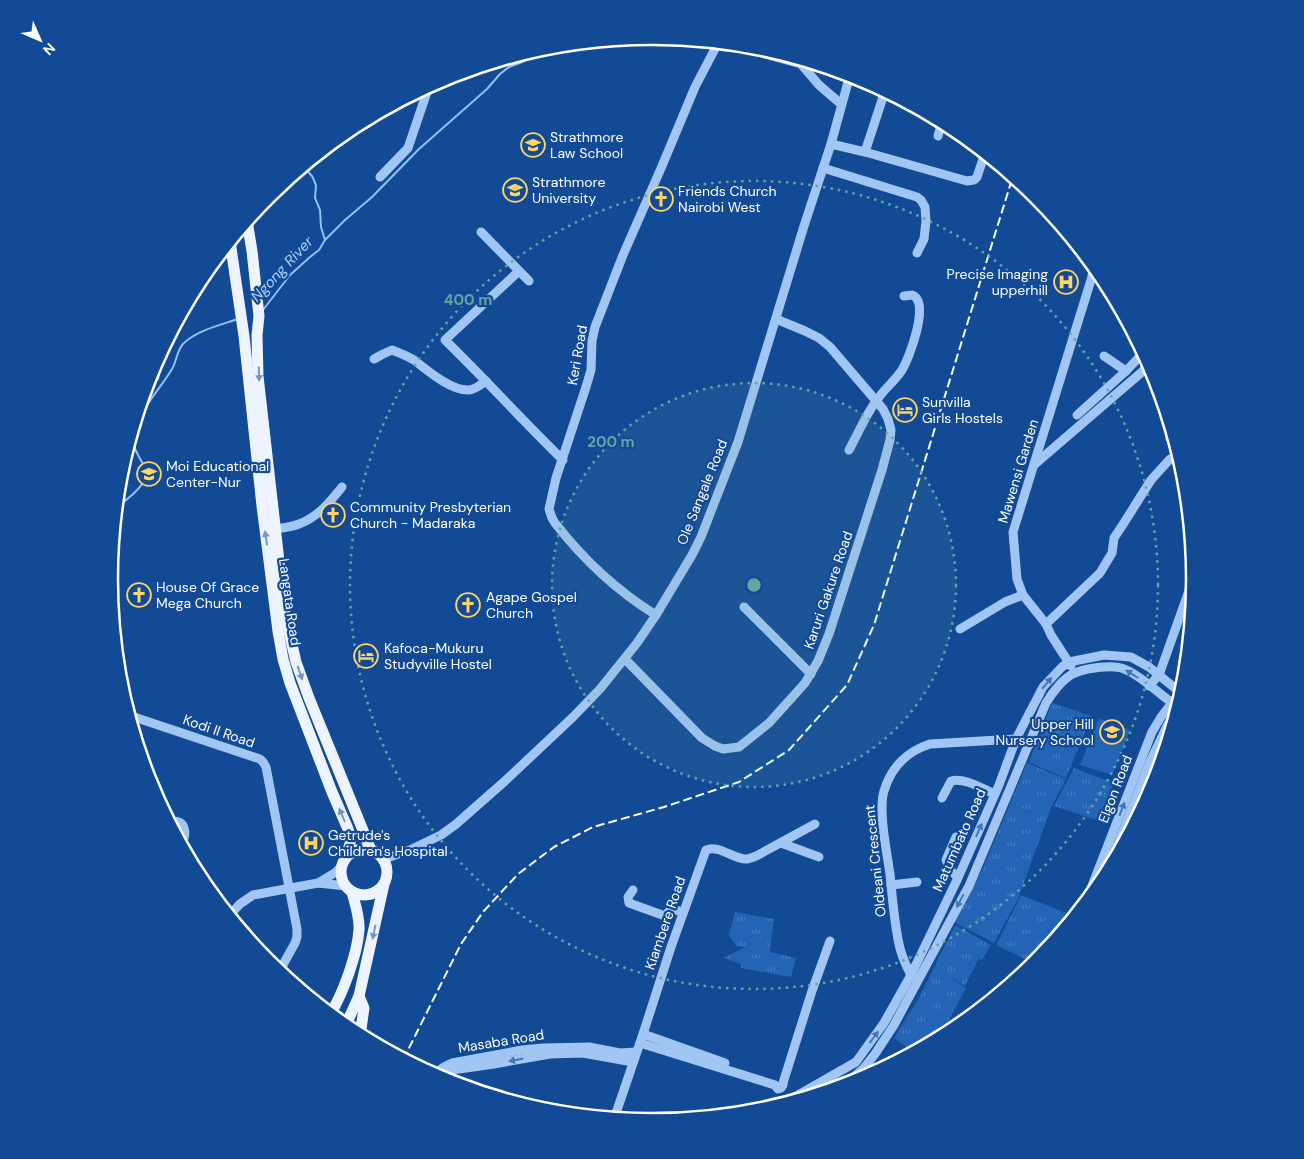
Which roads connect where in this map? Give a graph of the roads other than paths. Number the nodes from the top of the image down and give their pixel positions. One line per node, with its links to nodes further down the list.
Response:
1 (715, 49): 37 (street, Keri Road)
2 (804, 67): 6 (street)
3 (848, 82): 6 (street, Ole Sangale Road)
4 (426, 96): 13 (street)
5 (884, 98): 10 (street)
6 (841, 104): 9 (street, Ole Sangale Road)
7 (940, 130): 8 (street)
8 (938, 136)
9 (831, 144): 10 (street); 12 (street, Ole Sangale Road)
10 (865, 152): 11 (street)
11 (983, 160)
12 (823, 168): 19 (street); 25 (street, Ole Sangale Road)
13 (380, 177)
14 (249, 229): 24 (main road, Langata Road)
15 (480, 232): 20 (street)
16 (243, 235): 24 (main road, Langata Road)
17 (237, 243): 26 (main road, Langata Road)
18 (231, 250): 26 (main road, Langata Road)
19 (917, 253)
20 (519, 271): 22 (street); 32 (street)
21 (1091, 276): 38 (street, Mawensi Garden)
22 (529, 281)
23 (904, 296): 33 (street)
24 (258, 317): 40 (main road, Langata Road, one-way to 40)
25 (776, 319): 33 (street, Karuri Gakure Road); 44 (street, Ole Sangale Road)
26 (244, 336): 77 (main road, Langata Road, one-way to 26)
27 (1104, 356): 31 (street)
28 (1138, 358): 31 (street)
29 (374, 359): 32 (street)
30 (1144, 370): 38 (street)
31 (1126, 371): 34 (street)
32 (486, 381): 37 (street)
33 (876, 400): 35 (street); 50 (street, Karuri Gakure Road)
34 (1076, 415)
35 (849, 450)
36 (1170, 459): 45 (street)
37 (563, 460): 44 (street, Keri Road)
38 (1035, 465): 41 (street, Mawensi Garden)
39 (342, 486): 40 (street)
40 (275, 529): 73 (main road, Langata Road, one-way to 73)
41 (1023, 595): 45 (street, Mawensi Garden); 46 (street)
42 (1185, 601): 51 (street)
43 (744, 607): 50 (street)
44 (656, 615): 47 (street, Ole Sangale Road)
45 (1046, 624): 48 (street, Mawensi Garden)
46 (960, 629)
47 (625, 659): 50 (street, Karuri Gakure Road); 76 (street, Ole Sangale Road)
48 (1069, 662): 49 (street, Mawensi Garden); 51 (street, Matumbato Road); 56 (street, Matumbato Road, one-way to 48)
49 (1074, 673): 52 (street, Matumbato Road, one-way to 49); 57 (street, Matumbato Road)
50 (811, 674)
51 (1159, 675): 52 (street); 53 (street, Matumbato Road)
52 (1149, 686): 54 (street, Matumbato Road)
53 (1175, 687)
54 (1172, 702): 78 (street, Elgon Road, one-way to 54)
55 (136, 718): 85 (street, Kodi II Road)
56 (1026, 719): 57 (street); 59 (street, Matumbato Road)
57 (1038, 723): 60 (street, Matumbato Road)
58 (1164, 732): 61 (street, Elgon Road)
59 (1016, 739): 60 (street, Oldeani Crescent); 63 (street, Matumbato Road); 83 (street, Oldeani Crescent)
60 (1029, 744): 65 (street, Matumbato Road)
61 (1140, 787): 62 (street); 67 (street, Elgon Road)
62 (1144, 789)
63 (993, 797): 64 (street); 65 (street); 72 (street, Matumbato Road, one-way to 63)
64 (942, 798)
65 (1004, 804): 74 (street, Matumbato Road)
66 (176, 822): 70 (street)
67 (1128, 823)
68 (815, 824): 71 (street, Kiambere Road)
69 (956, 837): 79 (street)
70 (184, 838)
71 (781, 842): 75 (street); 89 (street, Kiambere Road)
72 (971, 846): 74 (street); 79 (street, Matumbato Road)
73 (371, 850): 76 (main road); 77 (main road)
74 (983, 852): 84 (street, Matumbato Road)
75 (819, 857)
76 (384, 859): 82 (main road)
77 (343, 864): 81 (street); 86 (main road)
78 (1098, 873)
79 (957, 879): 84 (street); 92 (street, Matumbato Road)
80 (917, 882): 83 (street)
81 (318, 883): 85 (street); 86 (street)
82 (384, 884): 86 (main road); 93 (main road, one-way to 93)
83 (891, 885): 92 (street, Oldeani Crescent)
84 (969, 886): 101 (street, Matumbato Road, one-way to 101)
85 (289, 889): 88 (street); 91 (street)
86 (349, 889): 94 (main road)
87 (634, 890): 89 (street)
88 (233, 911)
89 (683, 912): 97 (street, Kiambere Road)
90 (830, 941): 105 (street)
91 (283, 965)
92 (911, 975): 100 (street, Matumbato Road, one-way to 92)
93 (359, 996): 95 (main road); 96 (main road)
94 (333, 1008)
95 (348, 1019)
96 (361, 1028)
97 (640, 1043): 98 (street, Masaba Road); 99 (street, Kiambere Road); 105 (street, Masaba Road)
98 (493, 1060): 99 (street, Masaba Road, one-way to 98); 102 (street, Masaba Road); 104 (street, Masaba Road)
99 (633, 1062): 109 (street, Kiambere Road)
100 (856, 1062): 101 (street); 106 (street, Matumbato Road)
101 (863, 1069): 103 (street, Matumbato Road)
102 (440, 1070)
103 (860, 1072)
104 (447, 1073)
105 (779, 1085): 107 (street); 108 (street)
106 (811, 1090)
107 (794, 1095)
108 (782, 1098)
109 (616, 1113)

